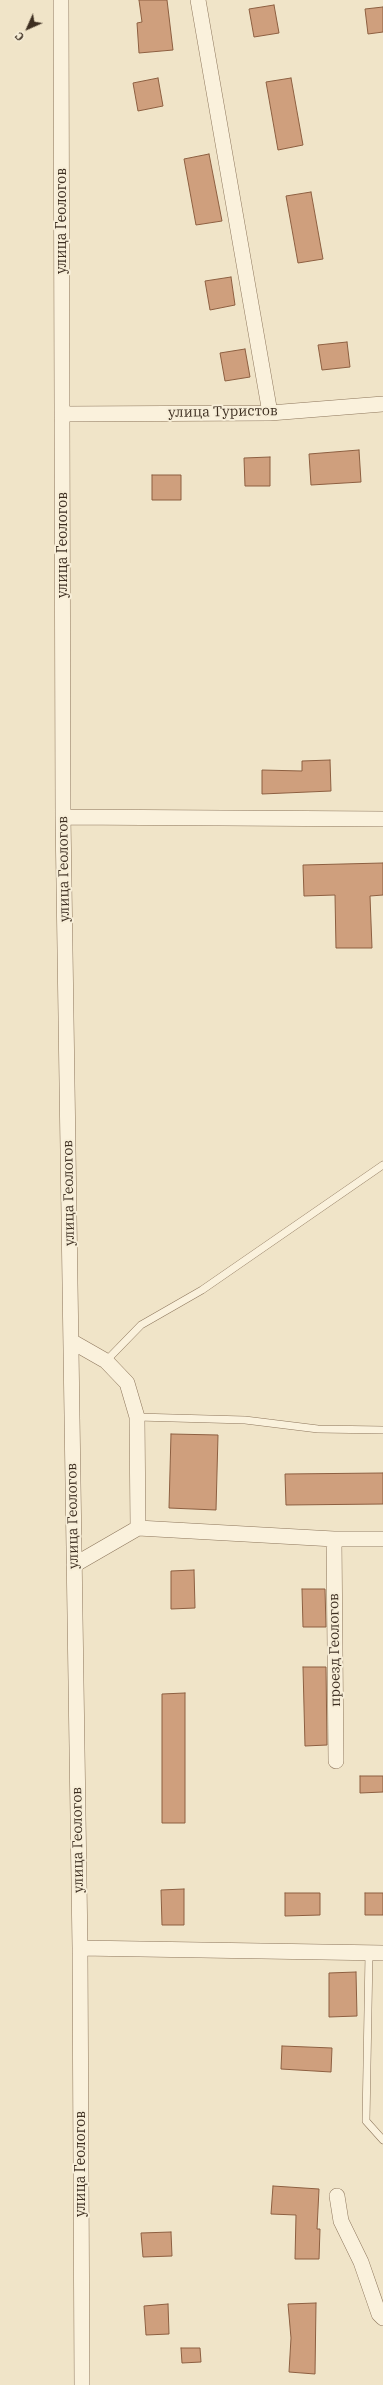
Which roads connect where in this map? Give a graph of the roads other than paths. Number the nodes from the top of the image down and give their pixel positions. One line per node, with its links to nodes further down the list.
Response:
1 (60, 0): 5 (street, улица Геологов)
2 (198, 0): 4 (street)
3 (383, 404): 4 (street, улица Туристов)
4 (270, 413): 5 (street, улица Туристов)
5 (63, 414): 6 (street, улица Геологов)
6 (63, 817): 7 (street); 9 (street, улица Геологов)
7 (383, 820)
8 (383, 1165): 10 (lane)
9 (71, 1341): 10 (street); 16 (street, улица Геологов)
10 (106, 1361): 11 (street)
11 (136, 1417): 12 (lane); 13 (street)
12 (383, 1430)
13 (138, 1528): 14 (street); 16 (street)
14 (334, 1539): 15 (street); 17 (street, проезд Геологов)
15 (383, 1539)
16 (74, 1565): 18 (street, улица Геологов)
17 (336, 1761)
18 (80, 1948): 19 (street); 23 (street, улица Геологов)
19 (376, 1953): 20 (lane)
20 (383, 2140)
21 (337, 2196): 22 (street)
22 (383, 2318)
23 (82, 2385)

